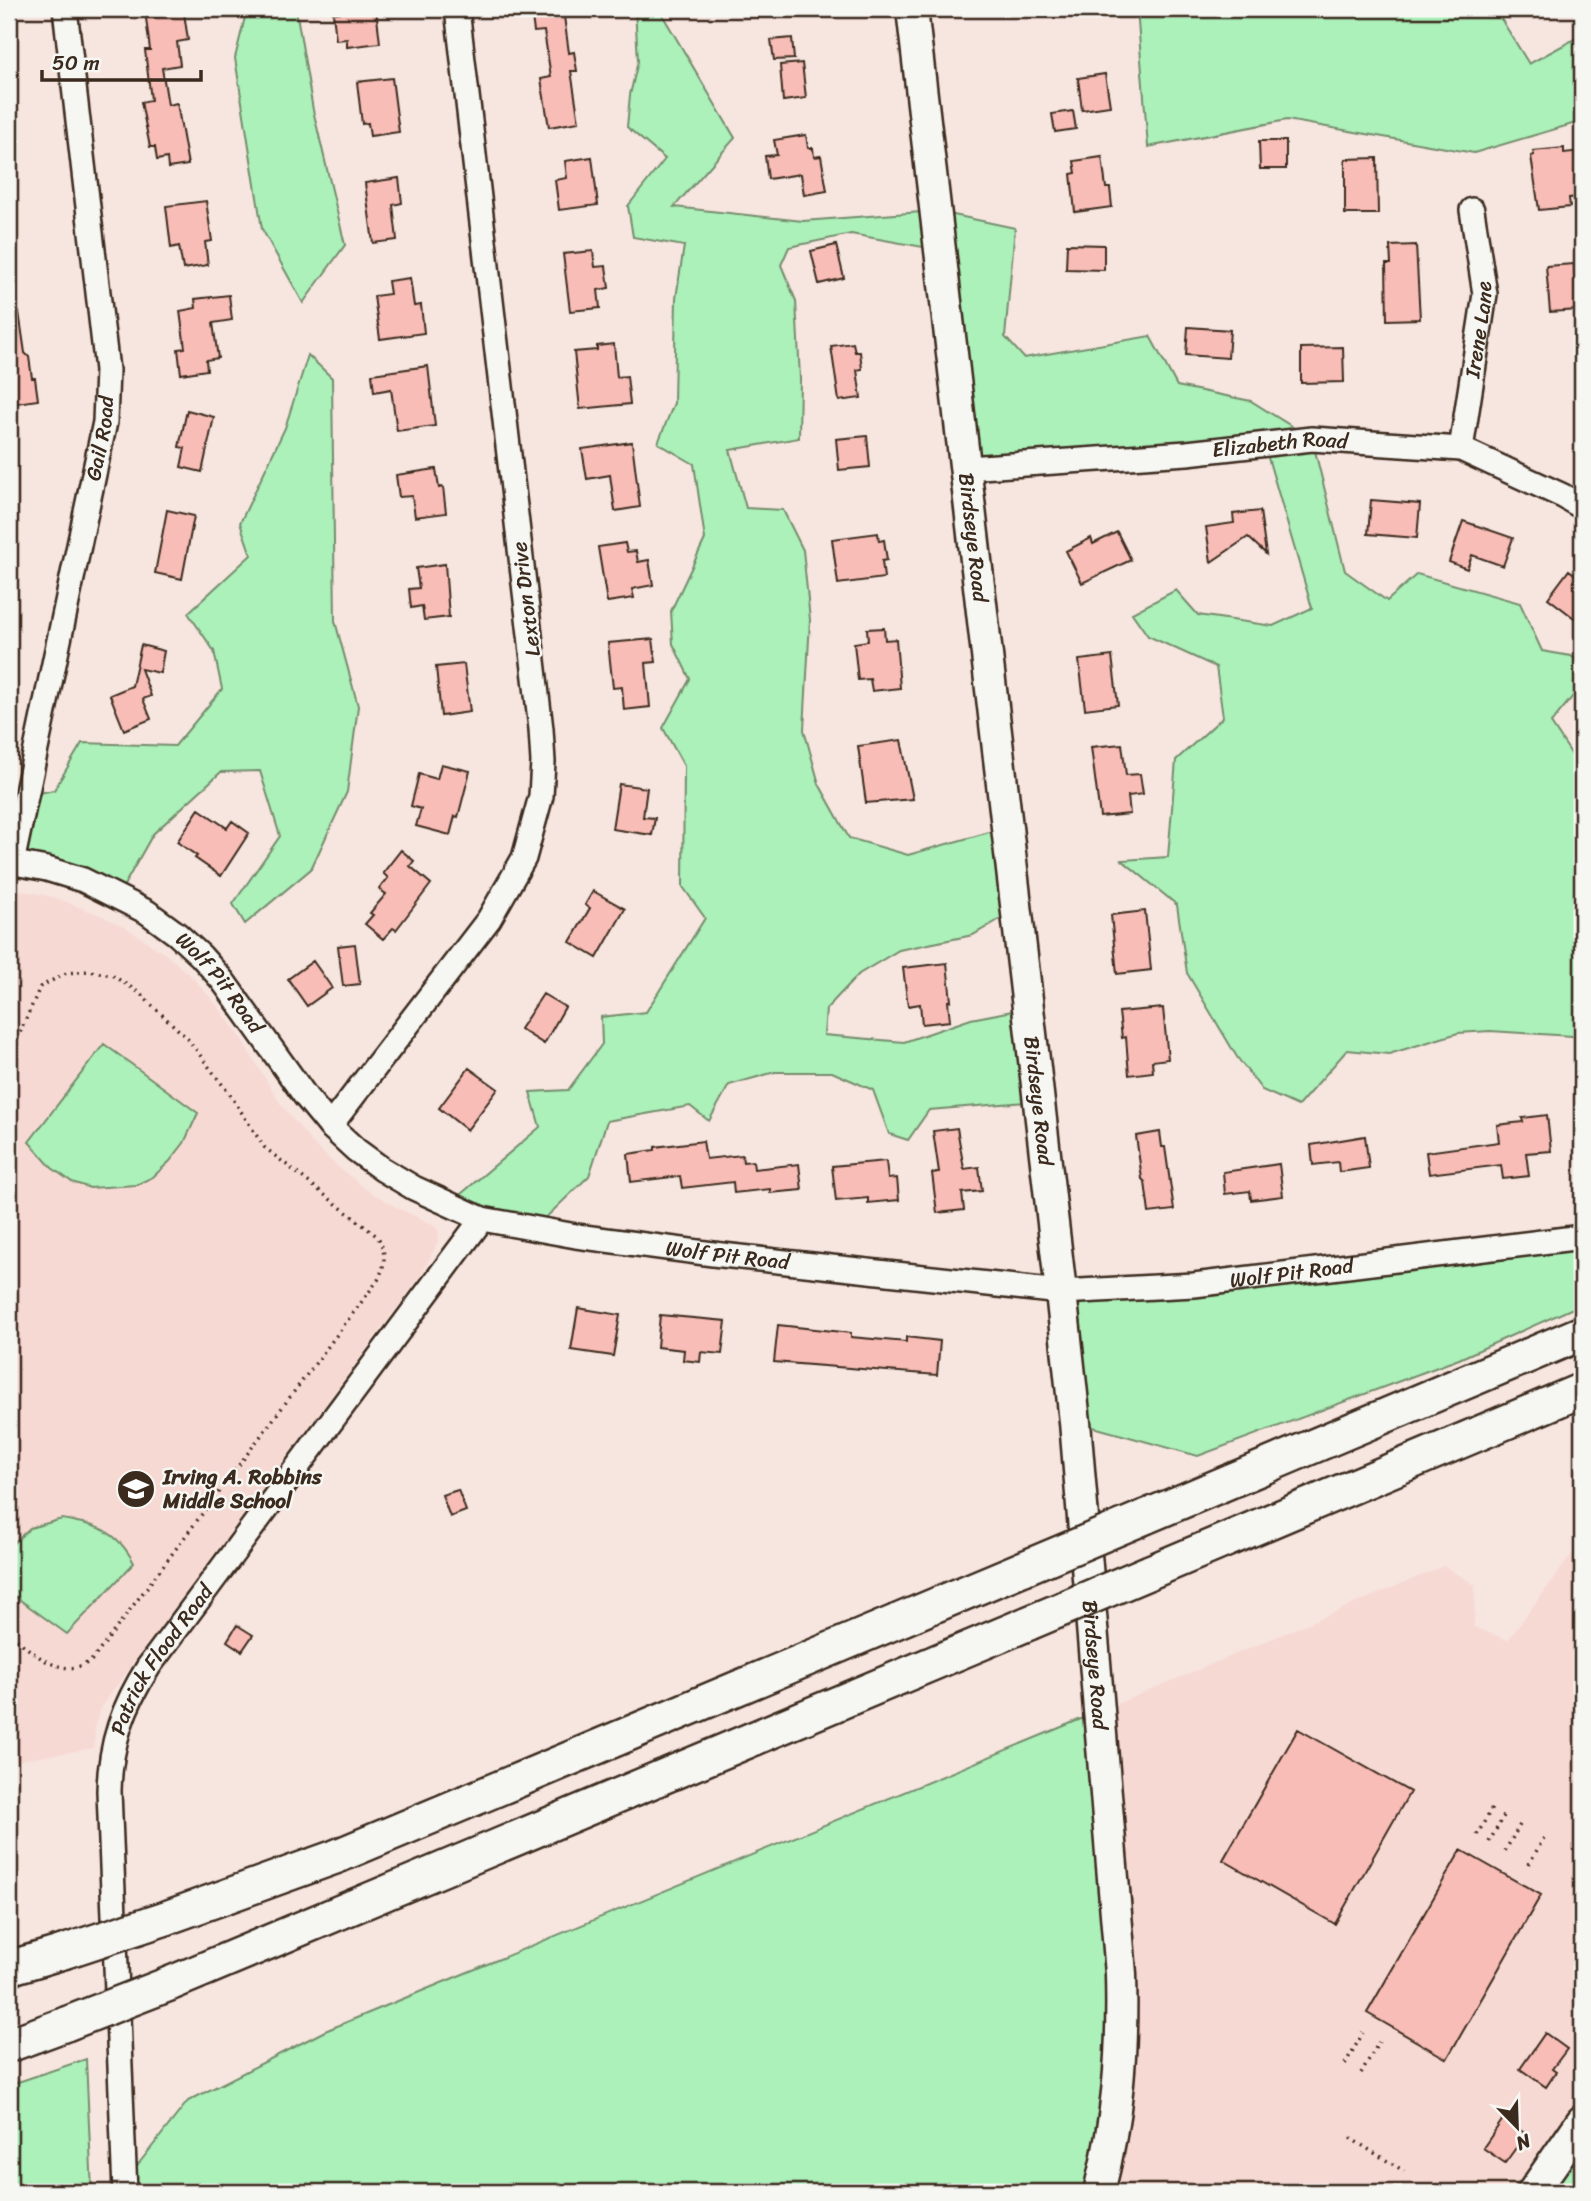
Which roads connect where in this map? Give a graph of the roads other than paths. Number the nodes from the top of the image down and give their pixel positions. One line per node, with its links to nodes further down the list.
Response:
1 (65, 9): 8 (street, Gail Road)
2 (457, 9): 9 (street, Lexton Drive)
3 (912, 9): 6 (main road, Birdseye Road)
4 (1472, 209): 5 (street, Irene Lane)
5 (1461, 449): 6 (street, Elizabeth Road); 7 (street, Elizabeth Road)
6 (966, 468): 12 (main road, Birdseye Road)
7 (1582, 507)
8 (10, 862): 9 (street, Wolf Pit Road)
9 (330, 1126): 10 (street, Wolf Pit Road)
10 (482, 1219): 12 (street, Wolf Pit Road); 18 (street, Patrick Flood Road)
11 (1582, 1237): 12 (street, Wolf Pit Road)
12 (1061, 1292): 19 (main road, Birdseye Road)
13 (1582, 1334): 15 (highway, bridge)
14 (1582, 1390): 16 (highway, bridge)
15 (9, 1968)
16 (9, 2045)
17 (1582, 2120): 20 (main road)
18 (125, 2192)
19 (1099, 2192)
20 (1533, 2192)

